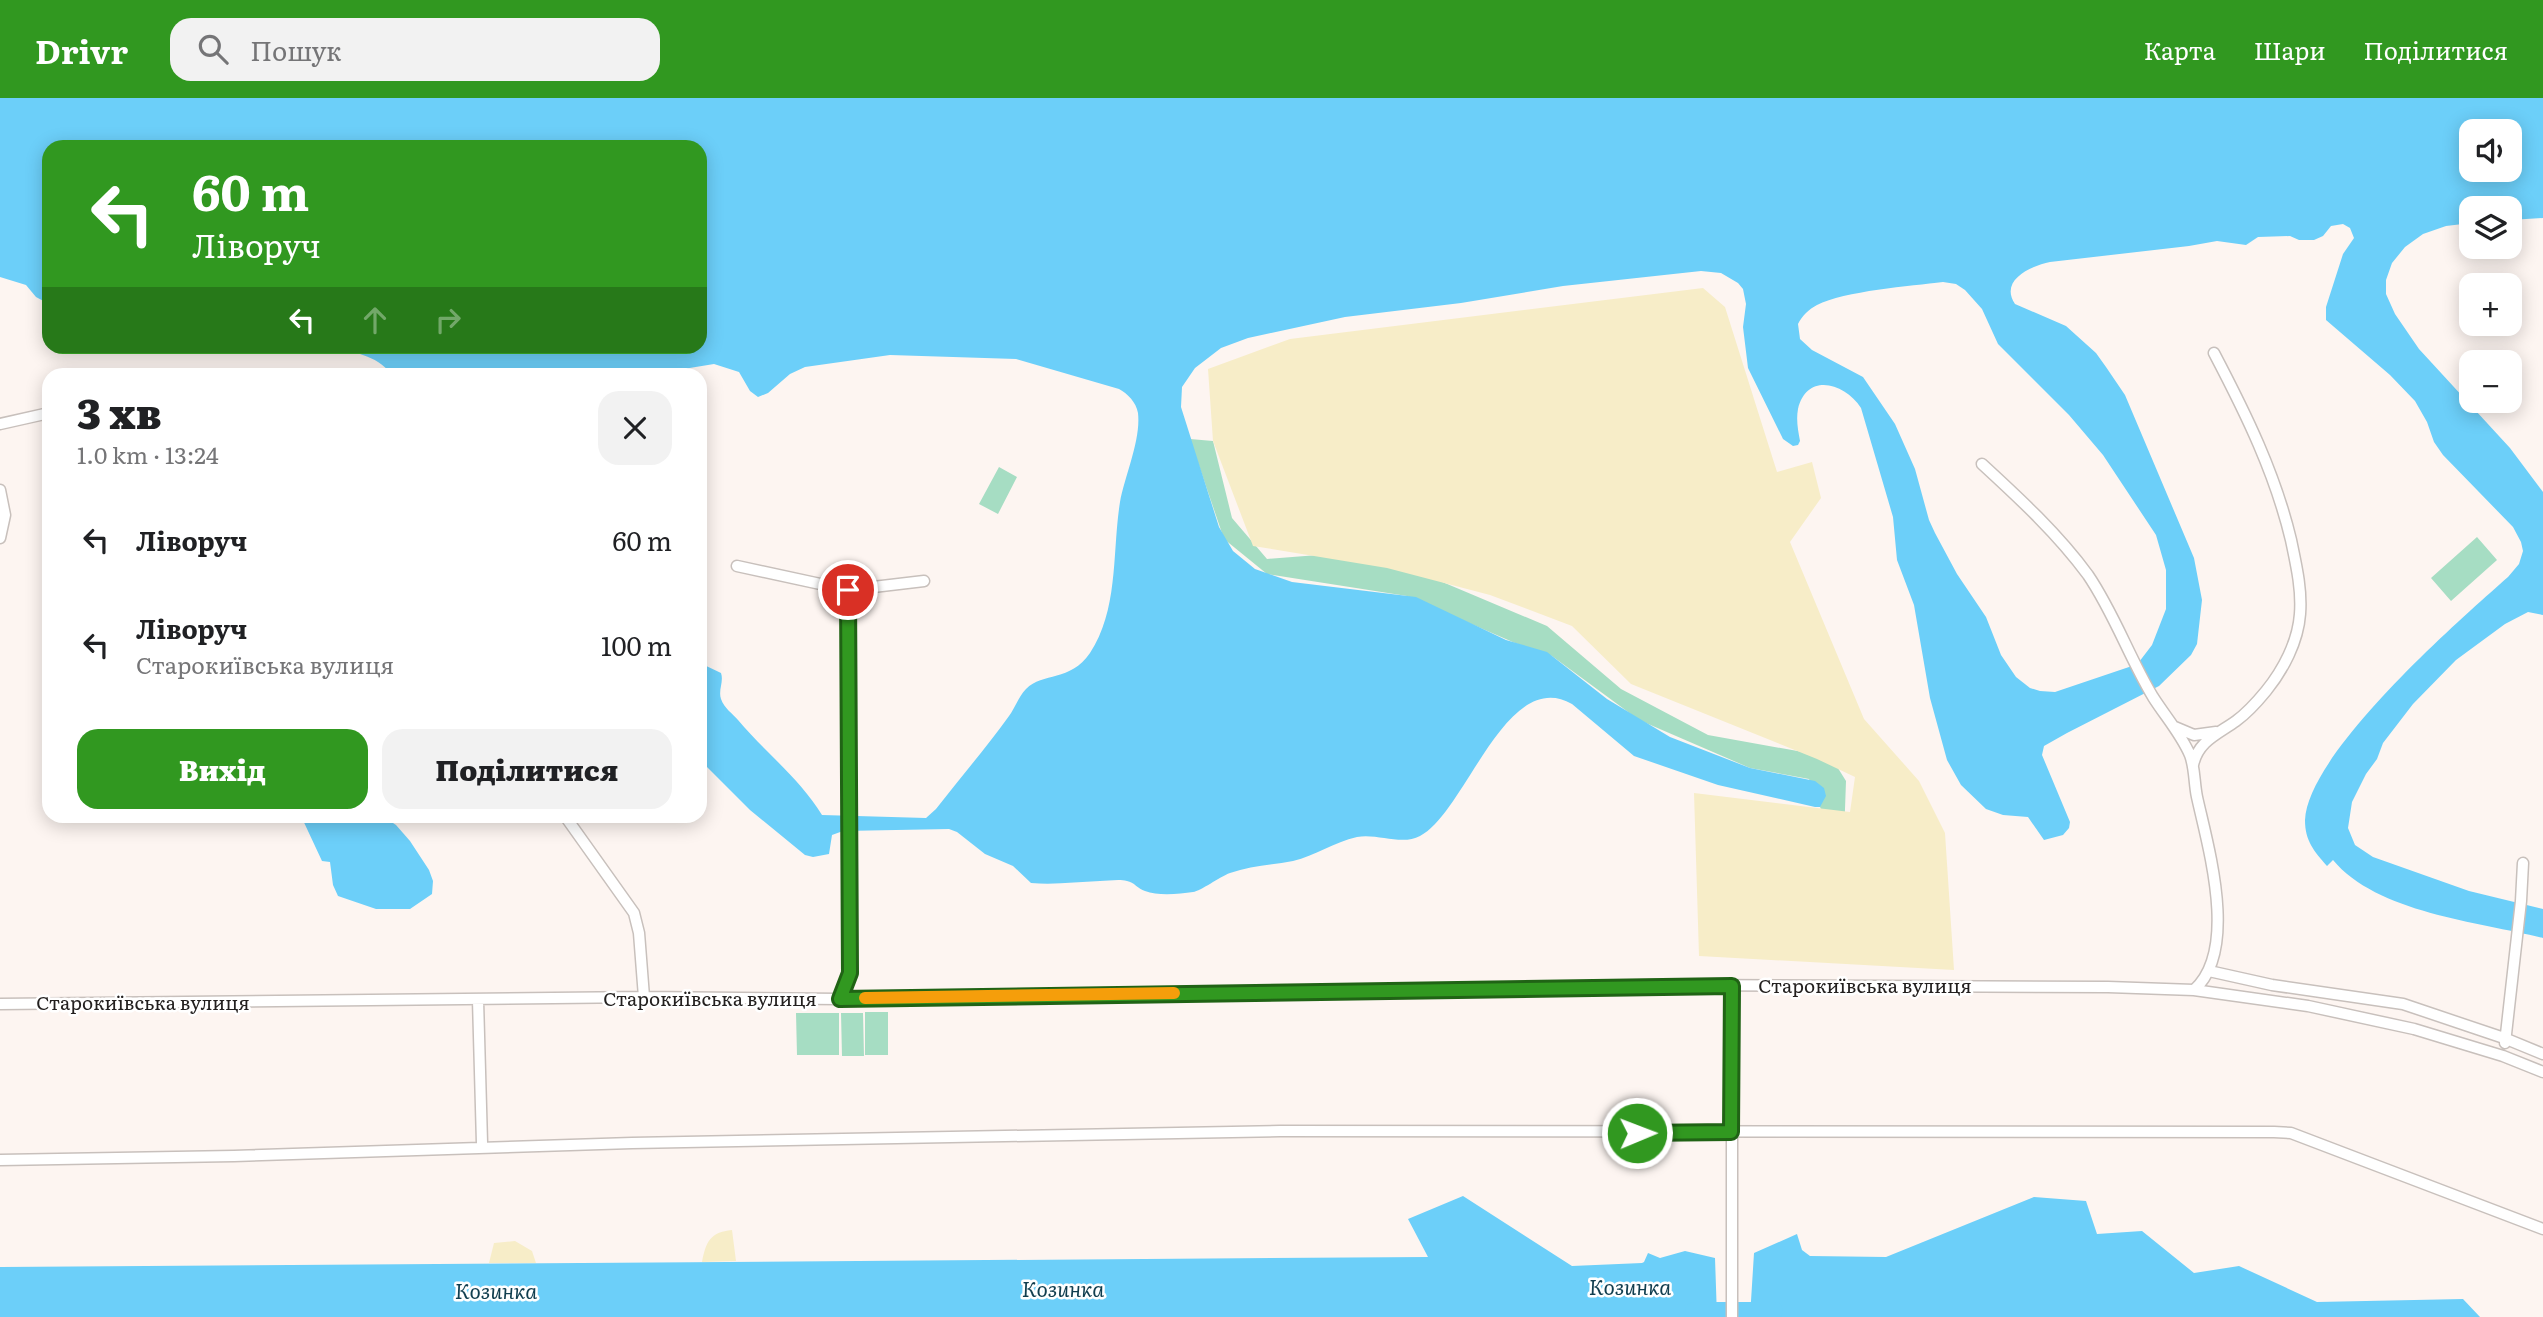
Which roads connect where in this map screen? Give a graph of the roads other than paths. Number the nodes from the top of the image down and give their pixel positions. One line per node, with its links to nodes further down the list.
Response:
1 (2214, 353): 11 (street)
2 (42, 415): 3 (street)
3 (0, 424)
4 (1982, 464): 10 (street)
5 (0, 490): 6 (street)
6 (0, 538)
7 (737, 566): 9 (street)
8 (925, 581): 9 (street)
9 (848, 590): 19 (street)
10 (2173, 725): 11 (street); 12 (street)
11 (2217, 732): 12 (street)
12 (2195, 786): 15 (street)
13 (570, 823): 18 (street)
14 (2522, 863): 22 (street)
15 (2209, 971): 17 (street); 22 (street)
16 (1732, 986): 17 (street, Старокиївська вулиця); 19 (street, Старокиївська вулиця); 26 (street)
17 (2194, 990): 24 (street, Старокиївська вулиця)
18 (644, 997): 19 (street, Старокиївська вулиця); 20 (street, Старокиївська вулиця)
19 (840, 999)
20 (478, 1000): 21 (street, Старокиївська вулиця); 27 (street)
21 (0, 1004)
22 (2504, 1038): 23 (street); 24 (street)
23 (2543, 1054)
24 (2503, 1056): 25 (street, Старокиївська вулиця)
25 (2543, 1072)
26 (1731, 1132): 28 (street); 29 (street); 30 (street)
27 (482, 1143)
28 (0, 1160)
29 (2543, 1229)
30 (1732, 1317)

